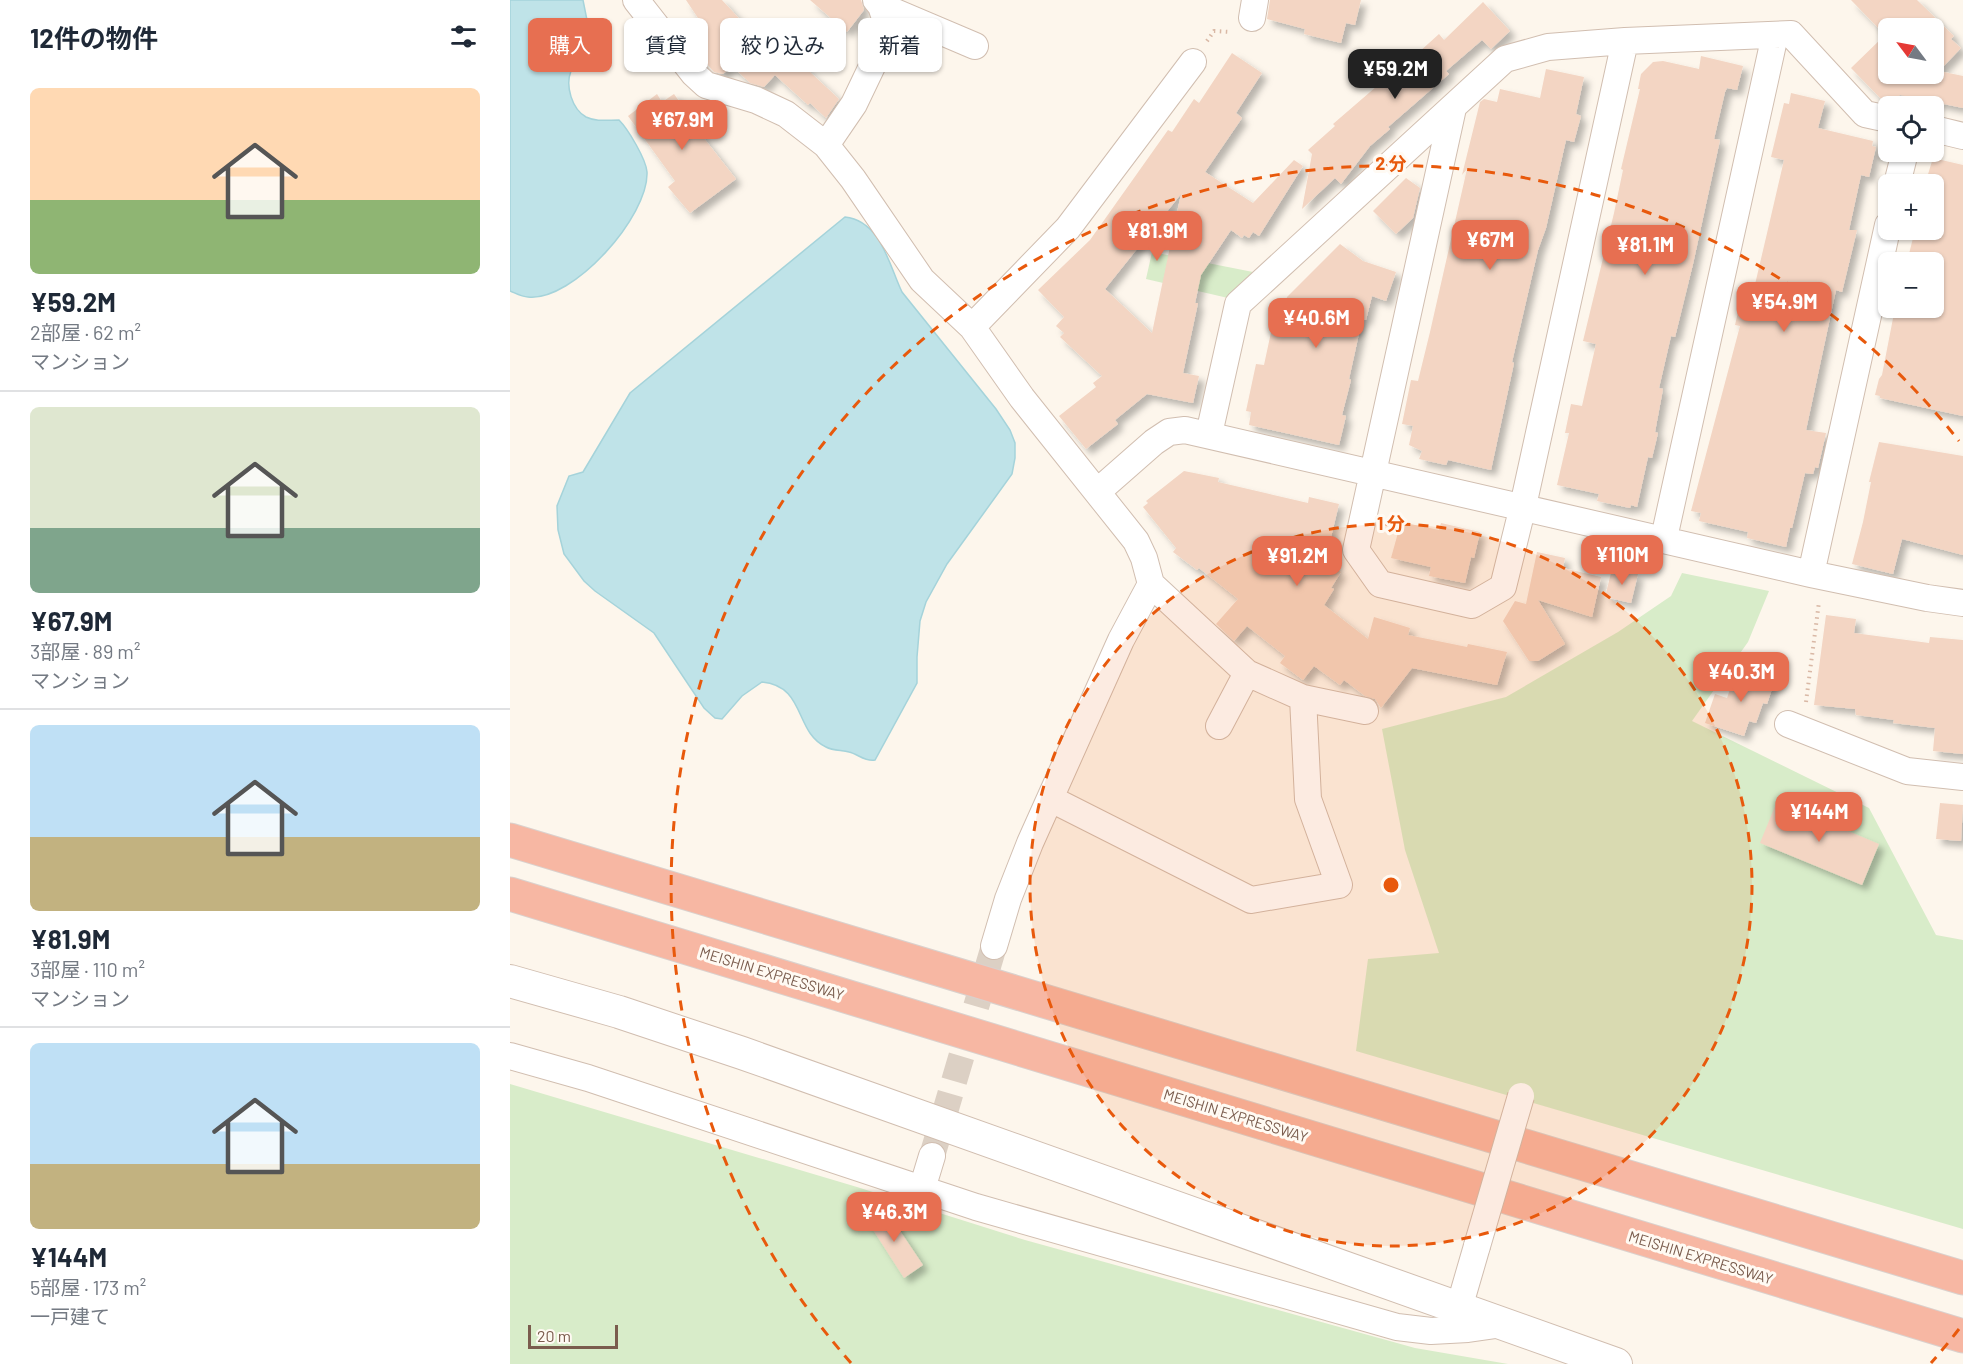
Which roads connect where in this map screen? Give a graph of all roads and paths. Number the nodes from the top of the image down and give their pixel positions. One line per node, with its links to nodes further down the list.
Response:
1 (636, 0): 11 (street)
2 (879, 3): 5 (street); 11 (street)
3 (1775, 35): 4 (street); 8 (street); 18 (street)
4 (1625, 41): 7 (street); 17 (street)
5 (975, 46)
6 (1193, 62): 13 (street)
7 (1453, 108): 14 (street); 15 (street)
8 (1878, 117)
9 (1944, 131): 10 (street)
10 (1963, 136)
11 (825, 145): 13 (street)
12 (1885, 240): 19 (street)
13 (972, 327): 16 (street)
14 (1209, 434): 15 (street); 16 (street)
15 (1373, 473): 17 (street); 17 (street)
16 (1097, 492): 20 (street)
17 (1523, 506): 18 (street)
18 (1664, 538): 19 (street)
19 (1811, 574): 22 (street)
20 (1151, 584): 23 (street); 29 (street)
21 (1819, 599): 27 (path)
22 (1963, 603)
23 (1247, 673): 24 (street); 26 (street)
24 (1303, 698): 25 (street); 29 (street)
25 (1365, 711)
26 (1219, 726)
27 (1795, 727): 28 (street)
28 (1963, 777)
29 (1051, 799): 32 (street)
30 (510, 840): 38 (highway)
31 (510, 894): 41 (highway, MEISHIN EXPRESSWAY)
32 (994, 946)
33 (510, 981): 39 (street)
34 (510, 1056): 37 (street)
35 (1521, 1096): 39 (street, bridge)
36 (932, 1156): 37 (street)
37 (922, 1189): 40 (street)
38 (1963, 1278)
39 (1459, 1308): 40 (street)
40 (1503, 1323): 42 (street)
41 (1963, 1336)
42 (1616, 1364)

